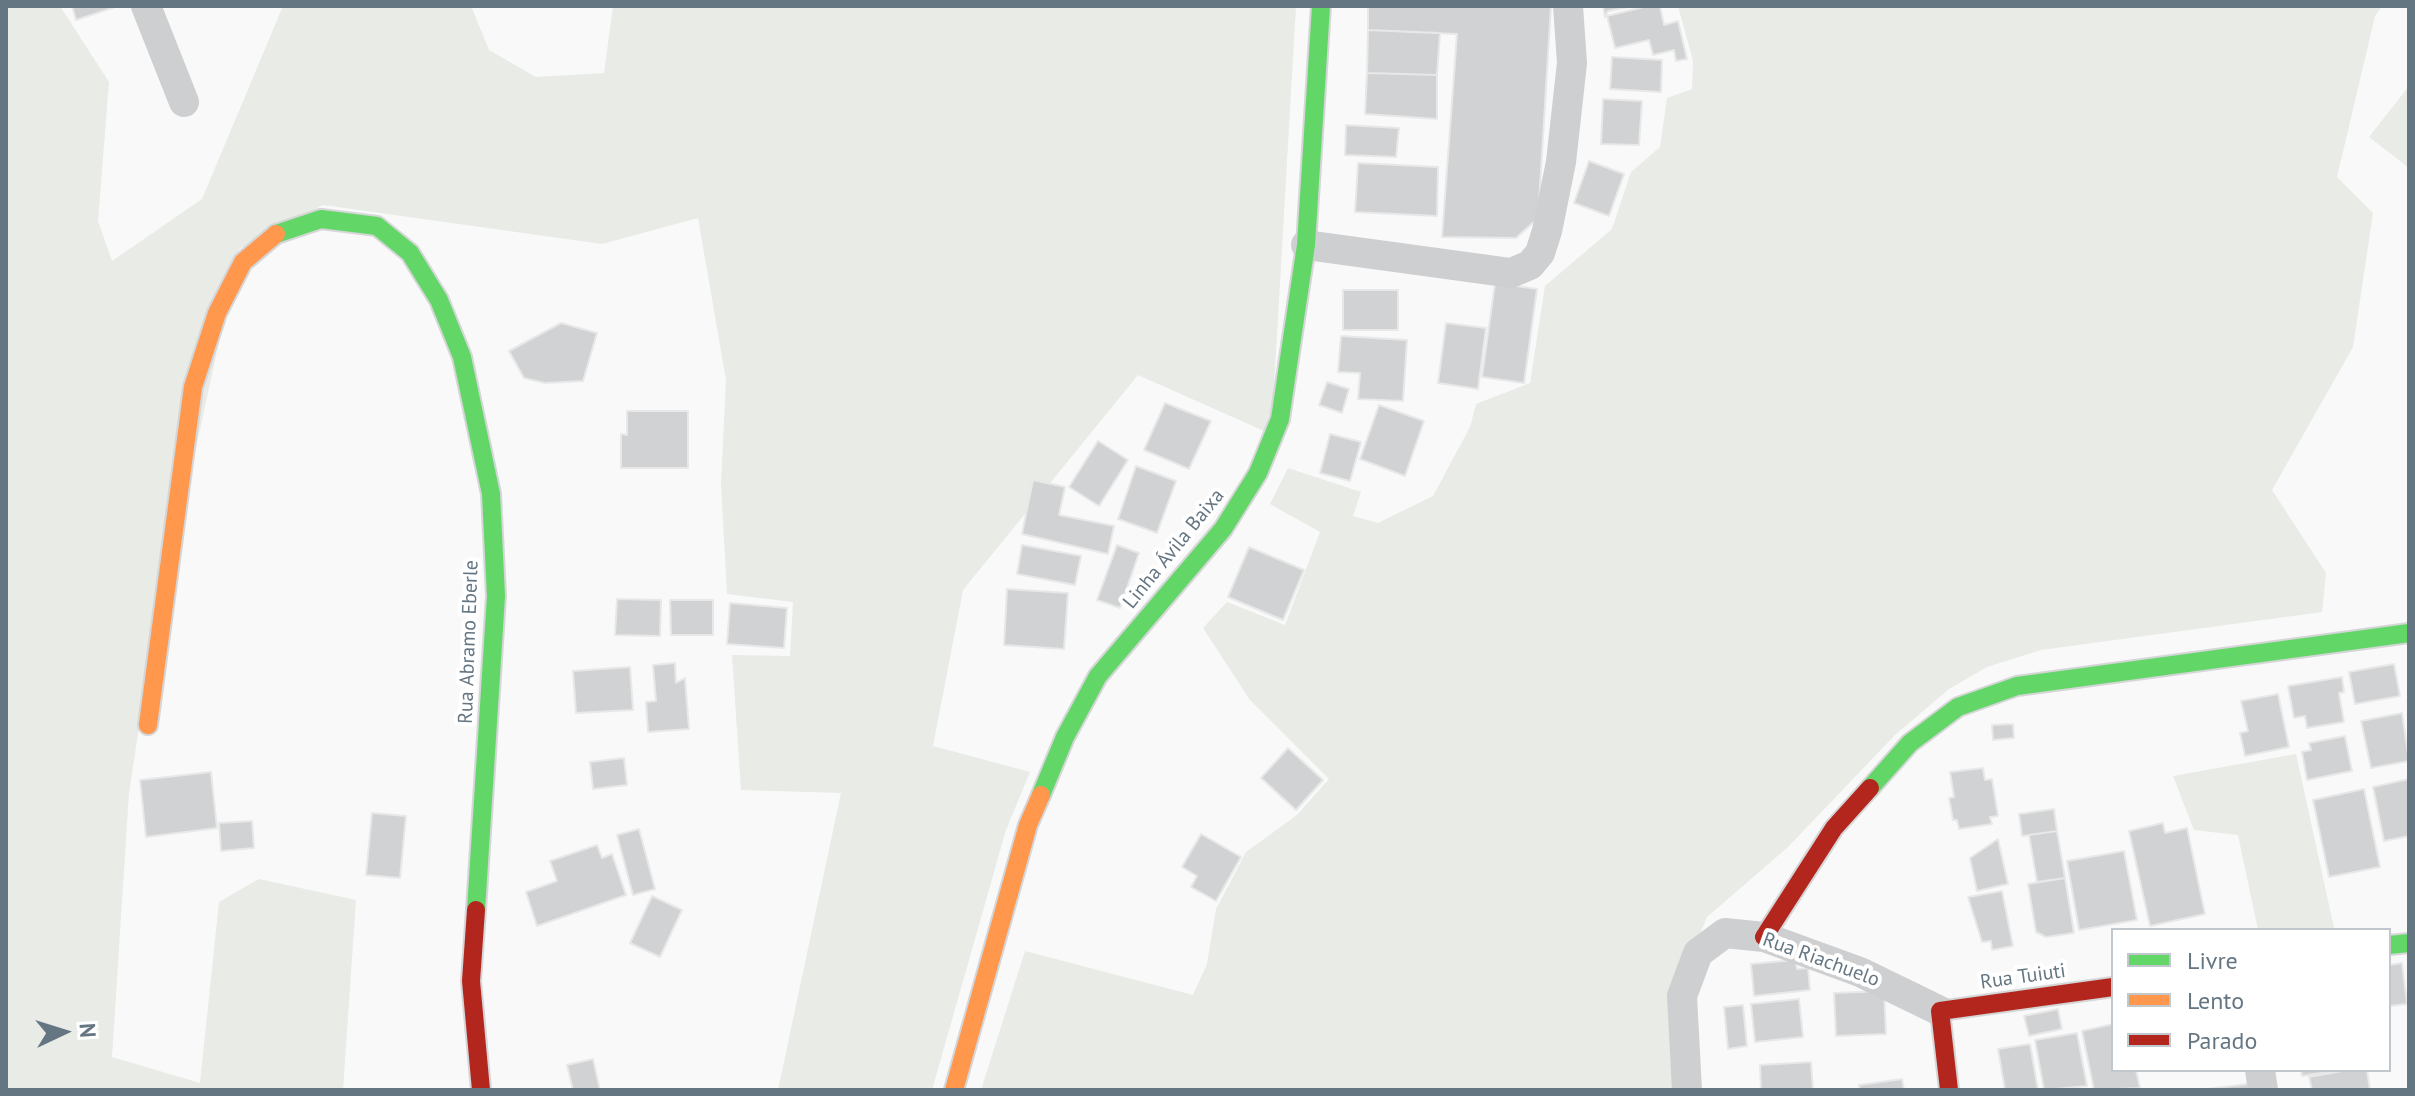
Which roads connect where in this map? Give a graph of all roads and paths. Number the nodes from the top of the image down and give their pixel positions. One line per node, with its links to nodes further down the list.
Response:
1 (146, 6): 4 (street)
2 (1321, 6): 5 (street, Linha Ávila Baixa)
3 (1568, 6): 5 (street)
4 (184, 102)
5 (1306, 245): 12 (street, Linha Ávila Baixa)
6 (2409, 633): 8 (street)
7 (148, 725): 11 (street, Rua Abramo Eberle)
8 (1764, 937): 10 (street, Rua Riachuelo); 13 (street, Rua Riachuelo)
9 (2111, 987): 10 (street, Rua Tuiuti)
10 (1940, 1011): 14 (street)
11 (481, 1090)
12 (954, 1090)
13 (1687, 1090)
14 (1949, 1090)

